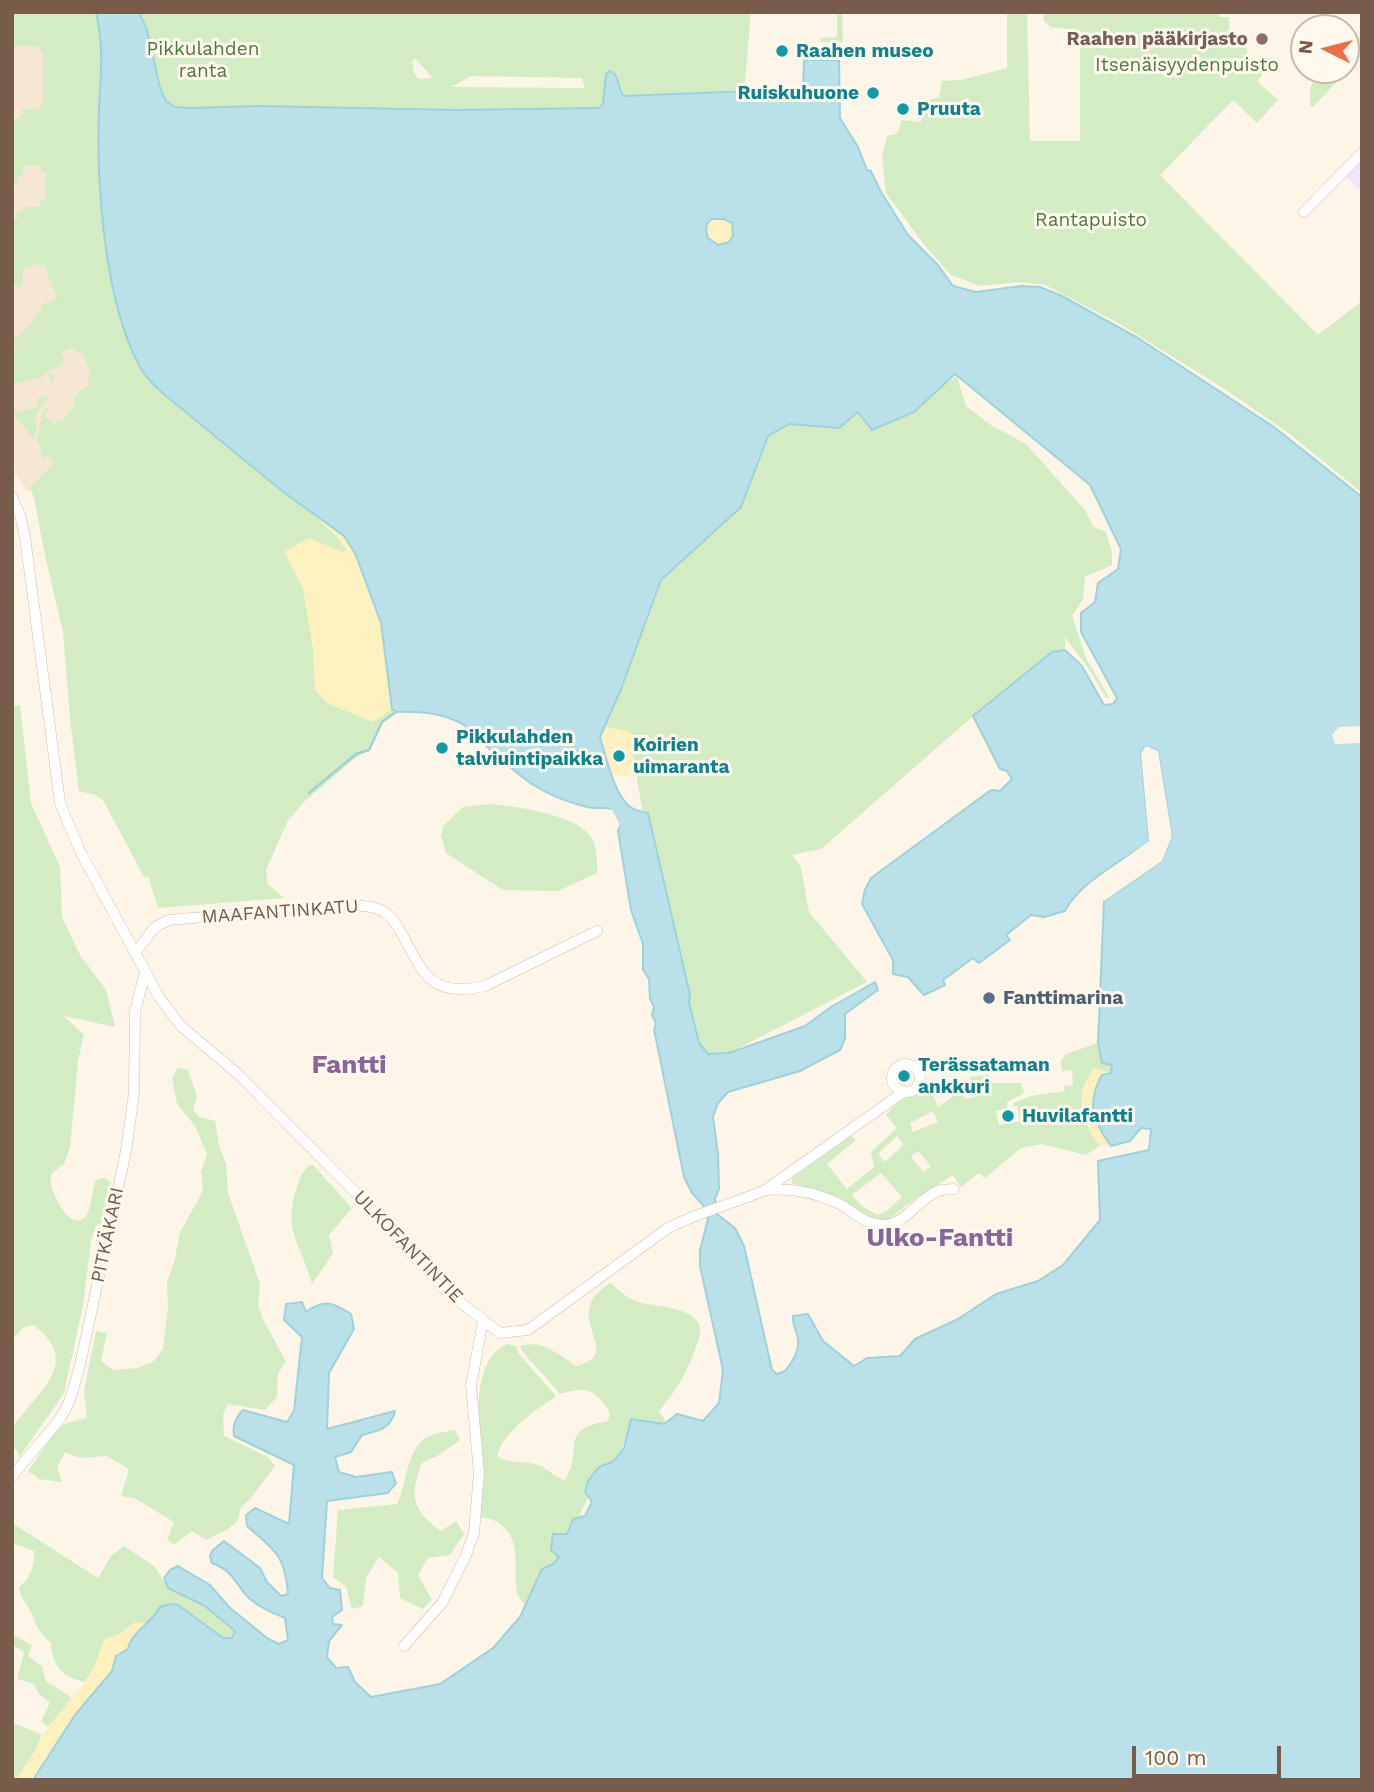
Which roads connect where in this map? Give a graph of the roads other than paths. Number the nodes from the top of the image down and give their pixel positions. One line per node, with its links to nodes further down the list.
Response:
1 (1362, 153): 2 (street)
2 (1304, 212)
3 (12, 497): 5 (street, ULKOFANTINTIE)
4 (597, 931): 5 (street, MAAFANTINKATU)
5 (135, 953): 6 (street, ULKOFANTINTIE)
6 (145, 972): 12 (street, ULKOFANTINTIE); 13 (street, PITKÄKARI)
7 (892, 1080): 8 (street); 8 (street); 9 (street, ULKOFANTINTIE)
8 (905, 1091): 9 (street, ULKOFANTINTIE)
9 (879, 1108): 11 (street, ULKOFANTINTIE)
10 (954, 1189): 11 (street)
11 (765, 1190): 12 (street, ULKOFANTINTIE)
12 (483, 1321): 14 (street)
13 (12, 1477)
14 (404, 1646)

